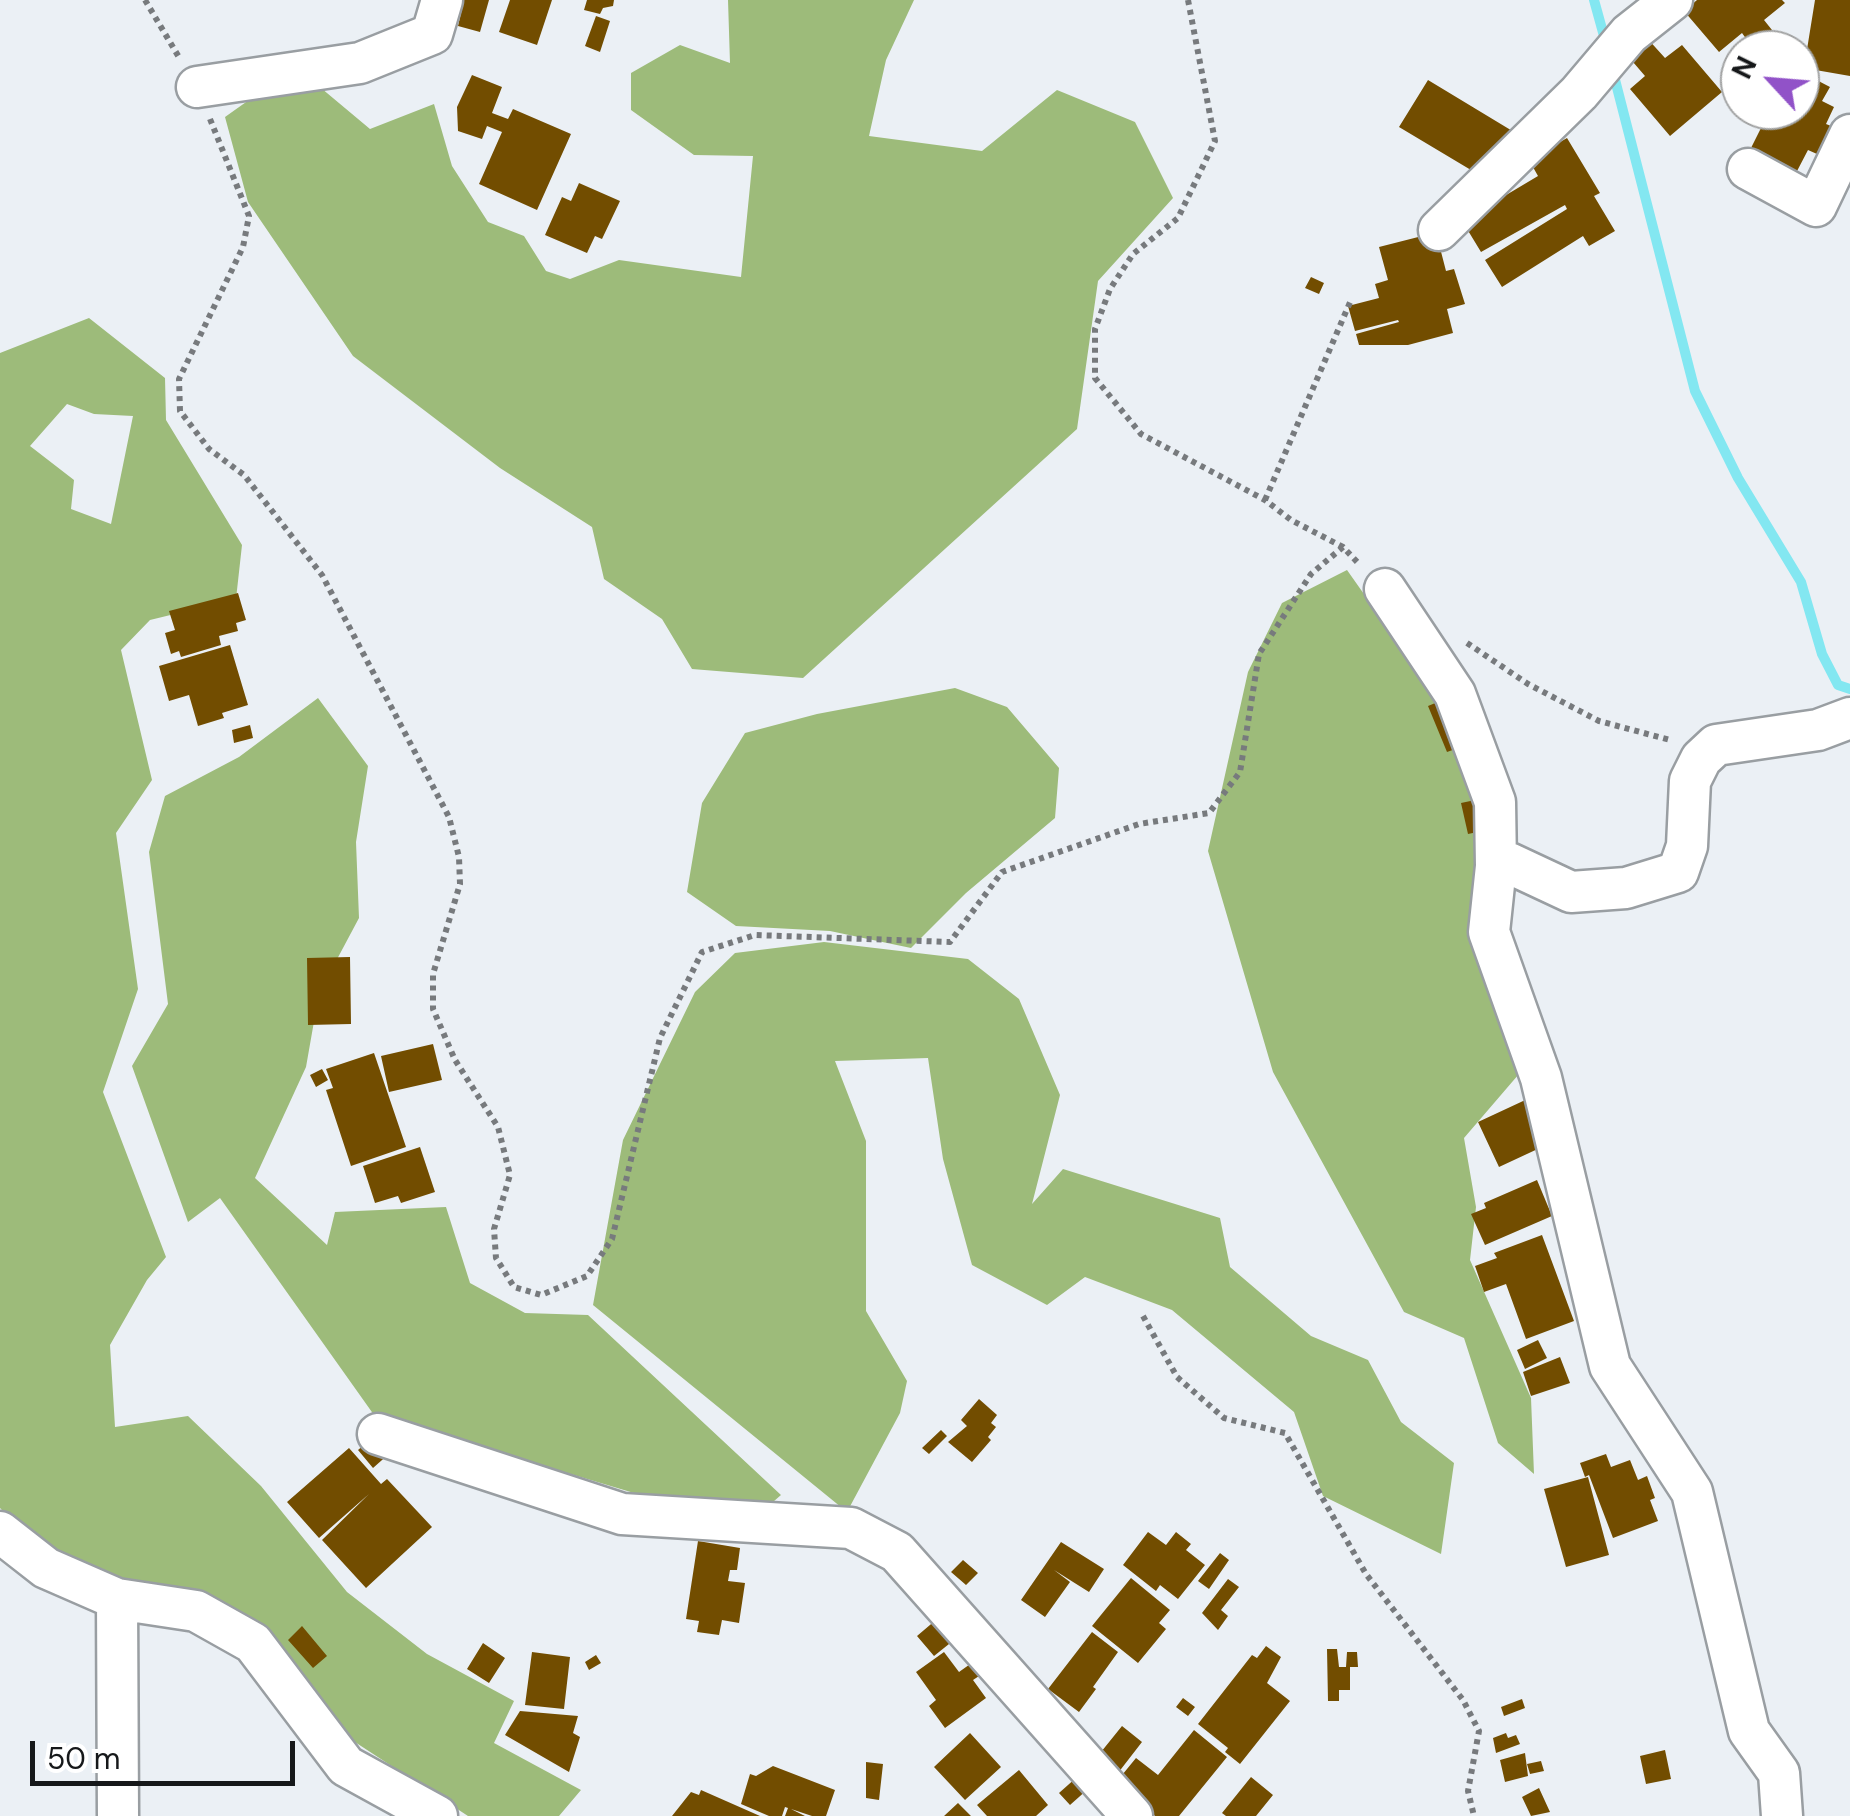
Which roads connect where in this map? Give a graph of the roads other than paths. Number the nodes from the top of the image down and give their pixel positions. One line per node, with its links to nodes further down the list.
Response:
1 (442, 0): 3 (street)
2 (1672, 0): 6 (street)
3 (197, 87)
4 (1850, 135): 5 (street)
5 (1748, 169)
6 (1439, 230)
7 (1386, 590): 9 (street)
8 (1850, 718): 9 (street)
9 (1496, 866): 16 (street)
10 (378, 1434): 15 (street)
11 (0, 1532): 12 (street)
12 (117, 1599): 13 (street); 14 (street)
13 (118, 1816)
14 (437, 1816)
15 (1132, 1816)
16 (1782, 1816)

